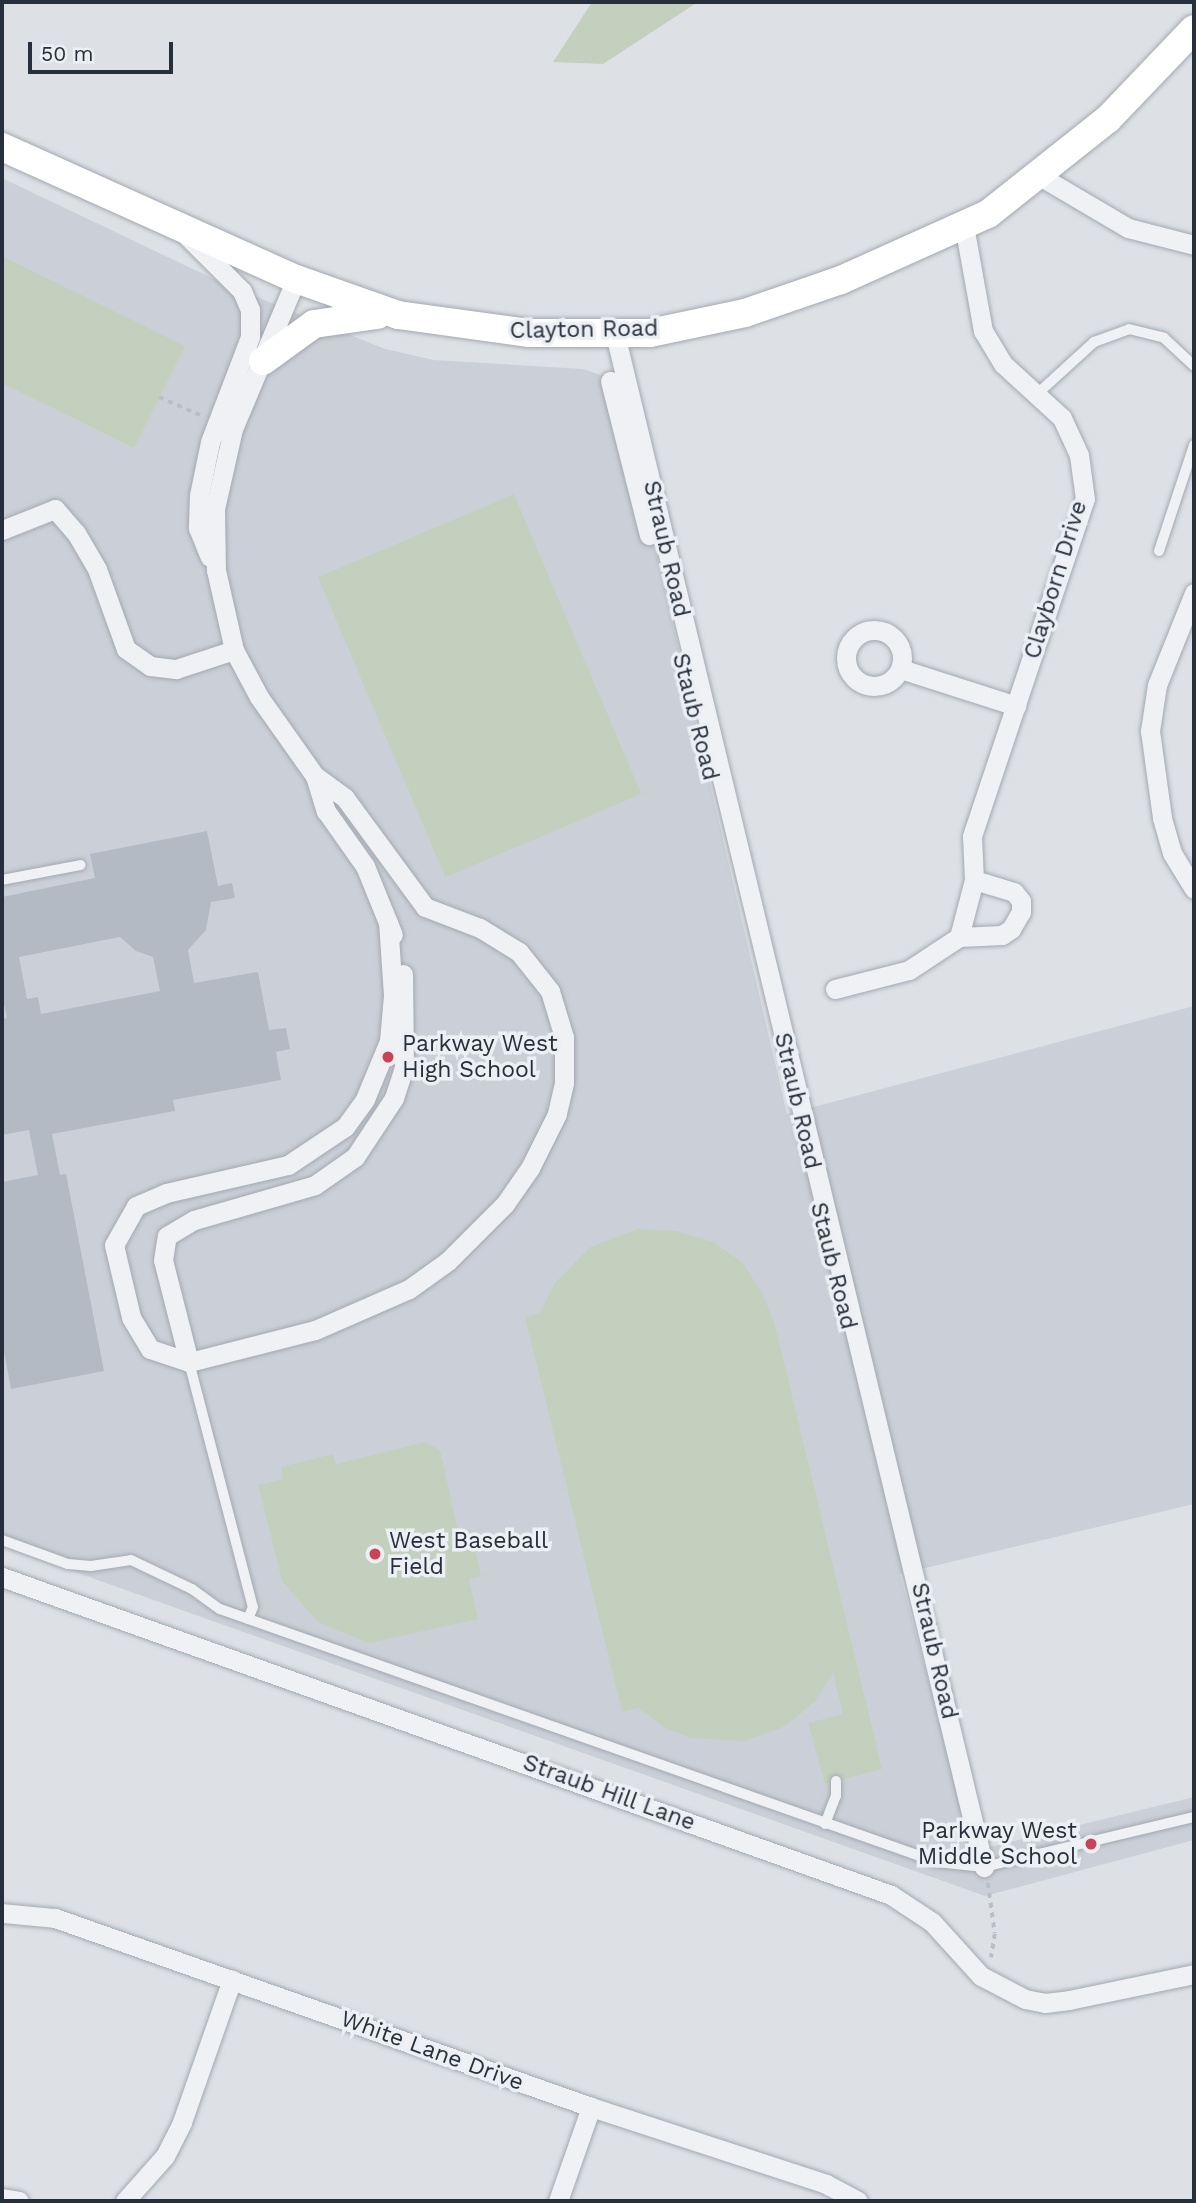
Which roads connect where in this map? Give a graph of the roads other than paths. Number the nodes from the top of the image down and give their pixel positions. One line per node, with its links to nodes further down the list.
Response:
1 (1194, 29): 3 (main road, Clayton Road)
2 (2, 147): 5 (main road, Clayton Road)
3 (1038, 174): 4 (main road, Clayton Road); 6 (street)
4 (964, 225): 9 (main road, Clayton Road); 13 (street, Clayborn Drive)
5 (177, 226): 7 (main road, Clayton Road); 17 (street)
6 (1194, 245)
7 (296, 279): 8 (main road, Clayton Road); 10 (street)
8 (396, 314): 9 (main road, Clayton Road); 10 (main road)
9 (615, 334): 37 (street, Straub Road)
10 (263, 361): 17 (street)
11 (1194, 366): 13 (lane)
12 (610, 381): 37 (street, Staub Road)
13 (1036, 394): 21 (street, Clayborn Drive)
14 (1194, 444): 16 (lane)
15 (2, 530): 19 (street)
16 (1159, 551)
17 (216, 570): 19 (street)
18 (1194, 593): 26 (street)
19 (234, 650): 22 (street)
20 (901, 668): 21 (street)
21 (1016, 706): 25 (street, Clayborn Drive)
22 (315, 776): 27 (street); 30 (street)
23 (81, 866): 24 (lane)
24 (2, 880)
25 (974, 880): 28 (street, Clayborn Drive); 28 (street)
26 (1194, 889)
27 (388, 922): 30 (street); 30 (street)
28 (959, 937): 29 (street)
29 (835, 989)
30 (189, 1362): 33 (lane)
31 (2, 1540): 33 (lane)
32 (2, 1577): 39 (street, Straub Hill Lane)
33 (248, 1619): 36 (lane)
34 (836, 1781): 36 (lane)
35 (1194, 1817): 37 (lane)
36 (825, 1824): 37 (lane)
37 (984, 1867)
38 (2, 1913): 40 (street, White Lane Drive)
39 (1194, 1974)
40 (232, 1979): 41 (street, White Lane Drive); 44 (street)
41 (591, 2108): 45 (street); 46 (street, White Lane Drive)
42 (2, 2199): 43 (street)
43 (19, 2201)
44 (125, 2201)
45 (558, 2201)
46 (859, 2201)

